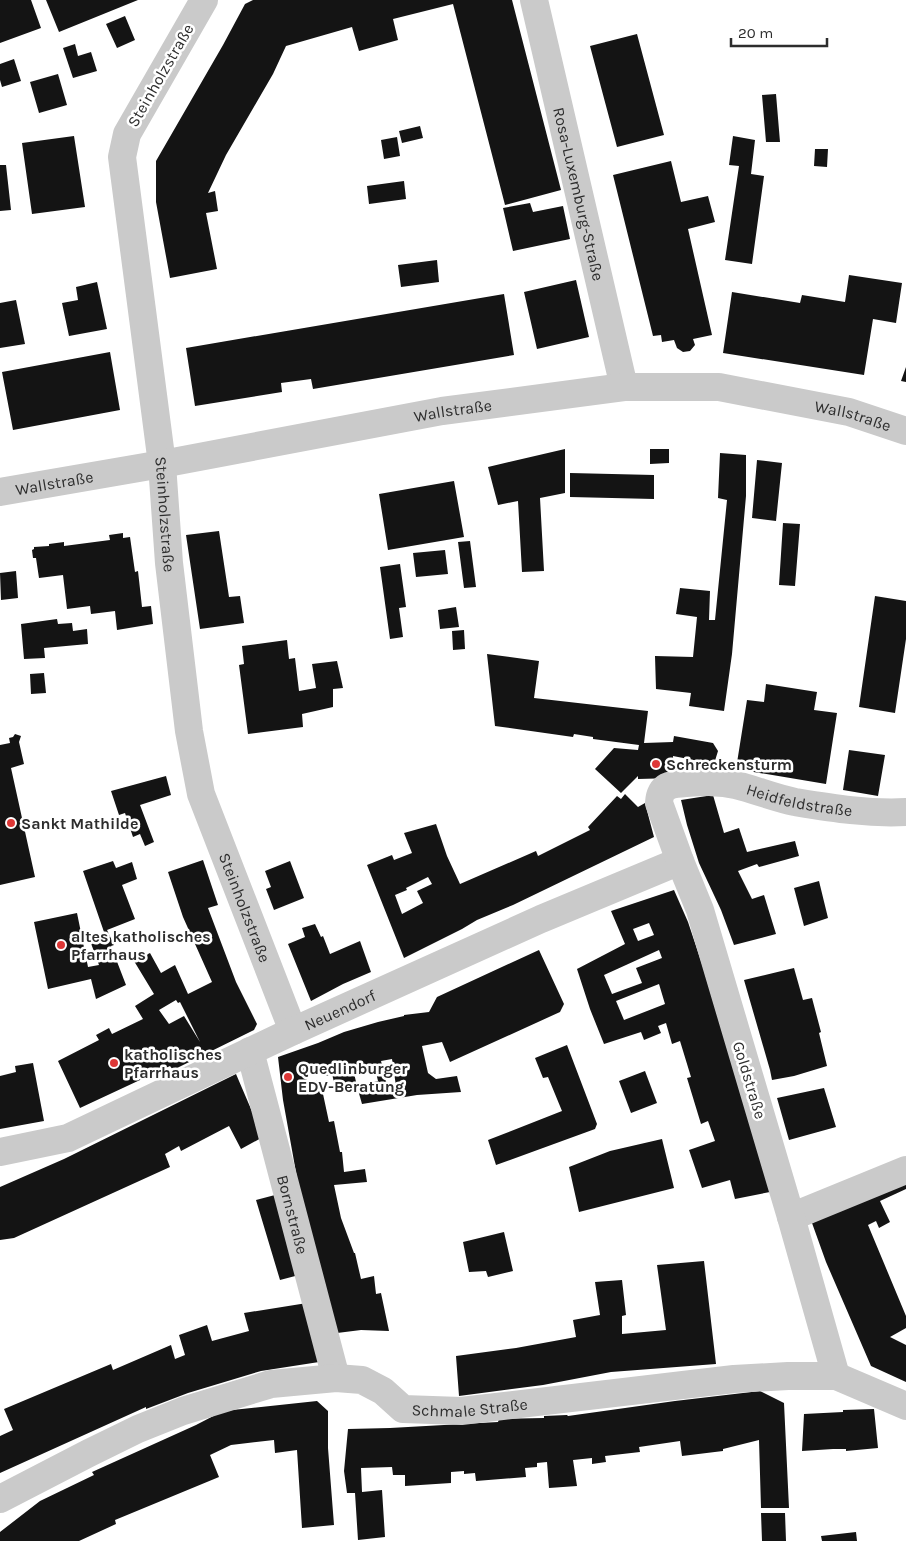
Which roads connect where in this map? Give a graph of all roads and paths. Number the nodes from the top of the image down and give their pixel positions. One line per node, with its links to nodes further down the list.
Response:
1 (204, 0): 5 (street, Steinholzstraße)
2 (534, 0): 3 (street, Rosa-Luxemburg-Straße)
3 (624, 387): 4 (street, Wallstraße); 5 (street, Wallstraße)
4 (906, 431)
5 (162, 464): 6 (street, Wallstraße); 10 (street, Steinholzstraße)
6 (0, 492)
7 (665, 788): 8 (street, Heidfeldstraße); 9 (street, Goldstraße)
8 (906, 812)
9 (680, 861): 10 (street, Neuendorf); 14 (street, Goldstraße)
10 (293, 1031): 11 (street, Neuendorf)
11 (250, 1050): 12 (street, Neuendorf); 16 (street, Bornstraße)
12 (0, 1152)
13 (906, 1170): 14 (street)
14 (791, 1218): 15 (street, Goldstraße)
15 (836, 1376): 16 (street, Schmale Straße); 17 (street, Schmale Straße)
16 (336, 1378): 18 (street, Schmale Straße)
17 (906, 1406)
18 (0, 1499)

